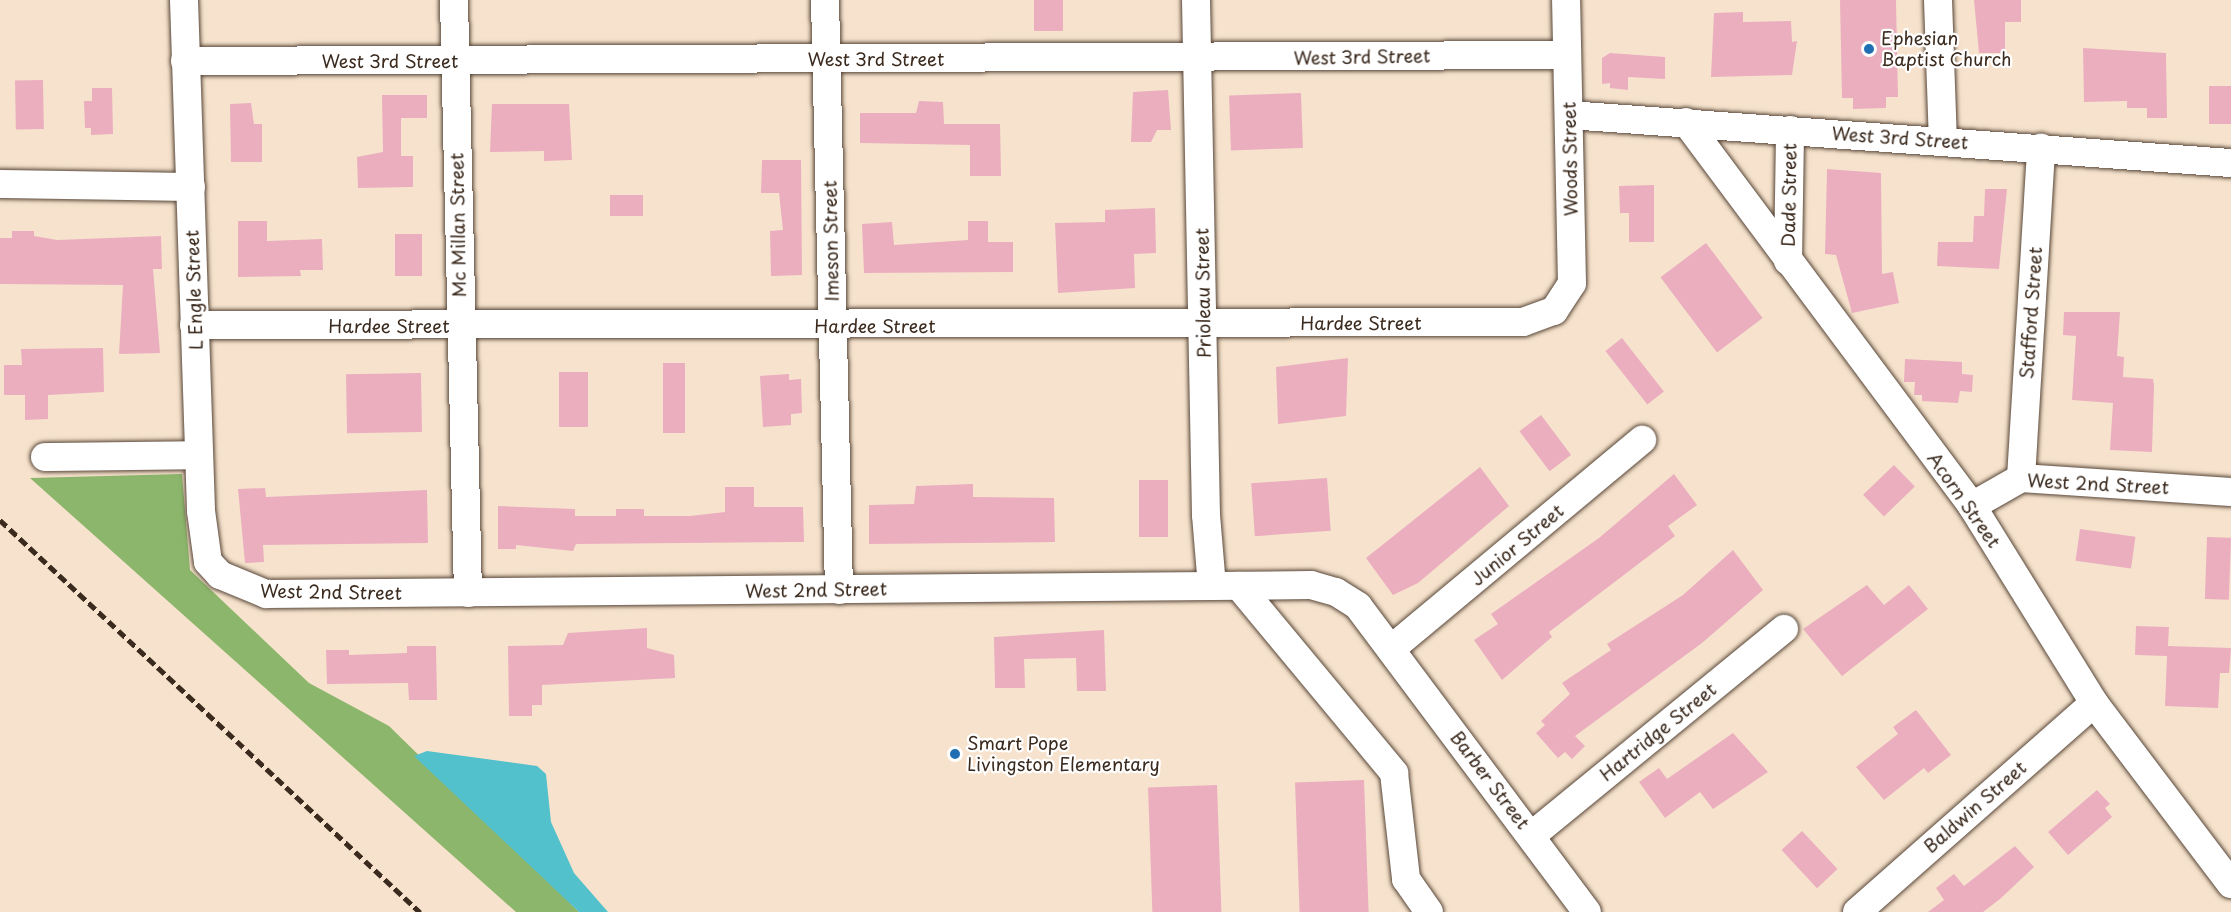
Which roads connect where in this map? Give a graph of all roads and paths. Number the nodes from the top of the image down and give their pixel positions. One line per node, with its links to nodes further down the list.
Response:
1 (184, 0): 10 (street, L Engle Street)
2 (454, 0): 11 (street, Mc Millan Street)
3 (825, 0): 9 (street, Imeson Street)
4 (1196, 0): 8 (street, Prioleau Street)
5 (1566, 0): 7 (street, Woods Street)
6 (1938, 0): 15 (street)
7 (1568, 55): 8 (street, West 3rd Street); 12 (street, Woods Street)
8 (1197, 58): 9 (street, West 3rd Street); 22 (street, Prioleau Street)
9 (827, 60): 11 (street, West 3rd Street); 25 (street, Imeson Street)
10 (185, 61): 11 (street, West 3rd Street); 19 (street, L Engle Street)
11 (455, 61): 24 (street, Mc Millan Street)
12 (1569, 115): 13 (street, West 3rd Street); 21 (street, Woods Street)
13 (1686, 122): 14 (street, West 3rd Street); 20 (street, Acorn Street)
14 (1790, 130): 15 (street, West 3rd Street); 20 (street, Dade Street)
15 (1943, 140): 16 (street, West 3rd Street)
16 (2041, 148): 17 (street, West 3rd Street); 29 (street, Stafford Street)
17 (2231, 163)
18 (0, 184): 19 (street)
19 (191, 187): 23 (street, L Engle Street)
20 (1788, 261): 31 (street, Acorn Street)
21 (1554, 311): 22 (street, Hardee Street)
22 (1204, 324): 25 (street, Hardee Street); 33 (street, Prioleau Street)
23 (194, 325): 24 (street, Hardee Street); 27 (street, L Engle Street)
24 (459, 326): 25 (street, Hardee Street); 35 (street, Mc Millan Street)
25 (833, 326): 34 (street, Imeson Street)
26 (1642, 440): 37 (street, Junior Street)
27 (199, 455): 28 (street); 32 (street, L Engle Street)
28 (45, 457)
29 (2021, 478): 30 (street, West 2nd Street); 31 (street, West 2nd Street)
30 (2231, 492)
31 (1972, 506): 38 (street, Acorn Street)
32 (220, 575): 35 (street, West 2nd Street)
33 (1226, 586): 34 (street, West 2nd Street); 37 (street, West 2nd Street); 41 (street)
34 (839, 590): 35 (street, West 2nd Street)
35 (468, 593)
36 (1784, 630): 39 (street, Hartridge Street)
37 (1391, 649): 39 (street, Barber Street)
38 (2094, 703): 40 (street, Acorn Street); 43 (street, Baldwin Street)
39 (1531, 836): 42 (street, Barber Street)
40 (2231, 884)
41 (1429, 912)
42 (1587, 912)
43 (1857, 912)

